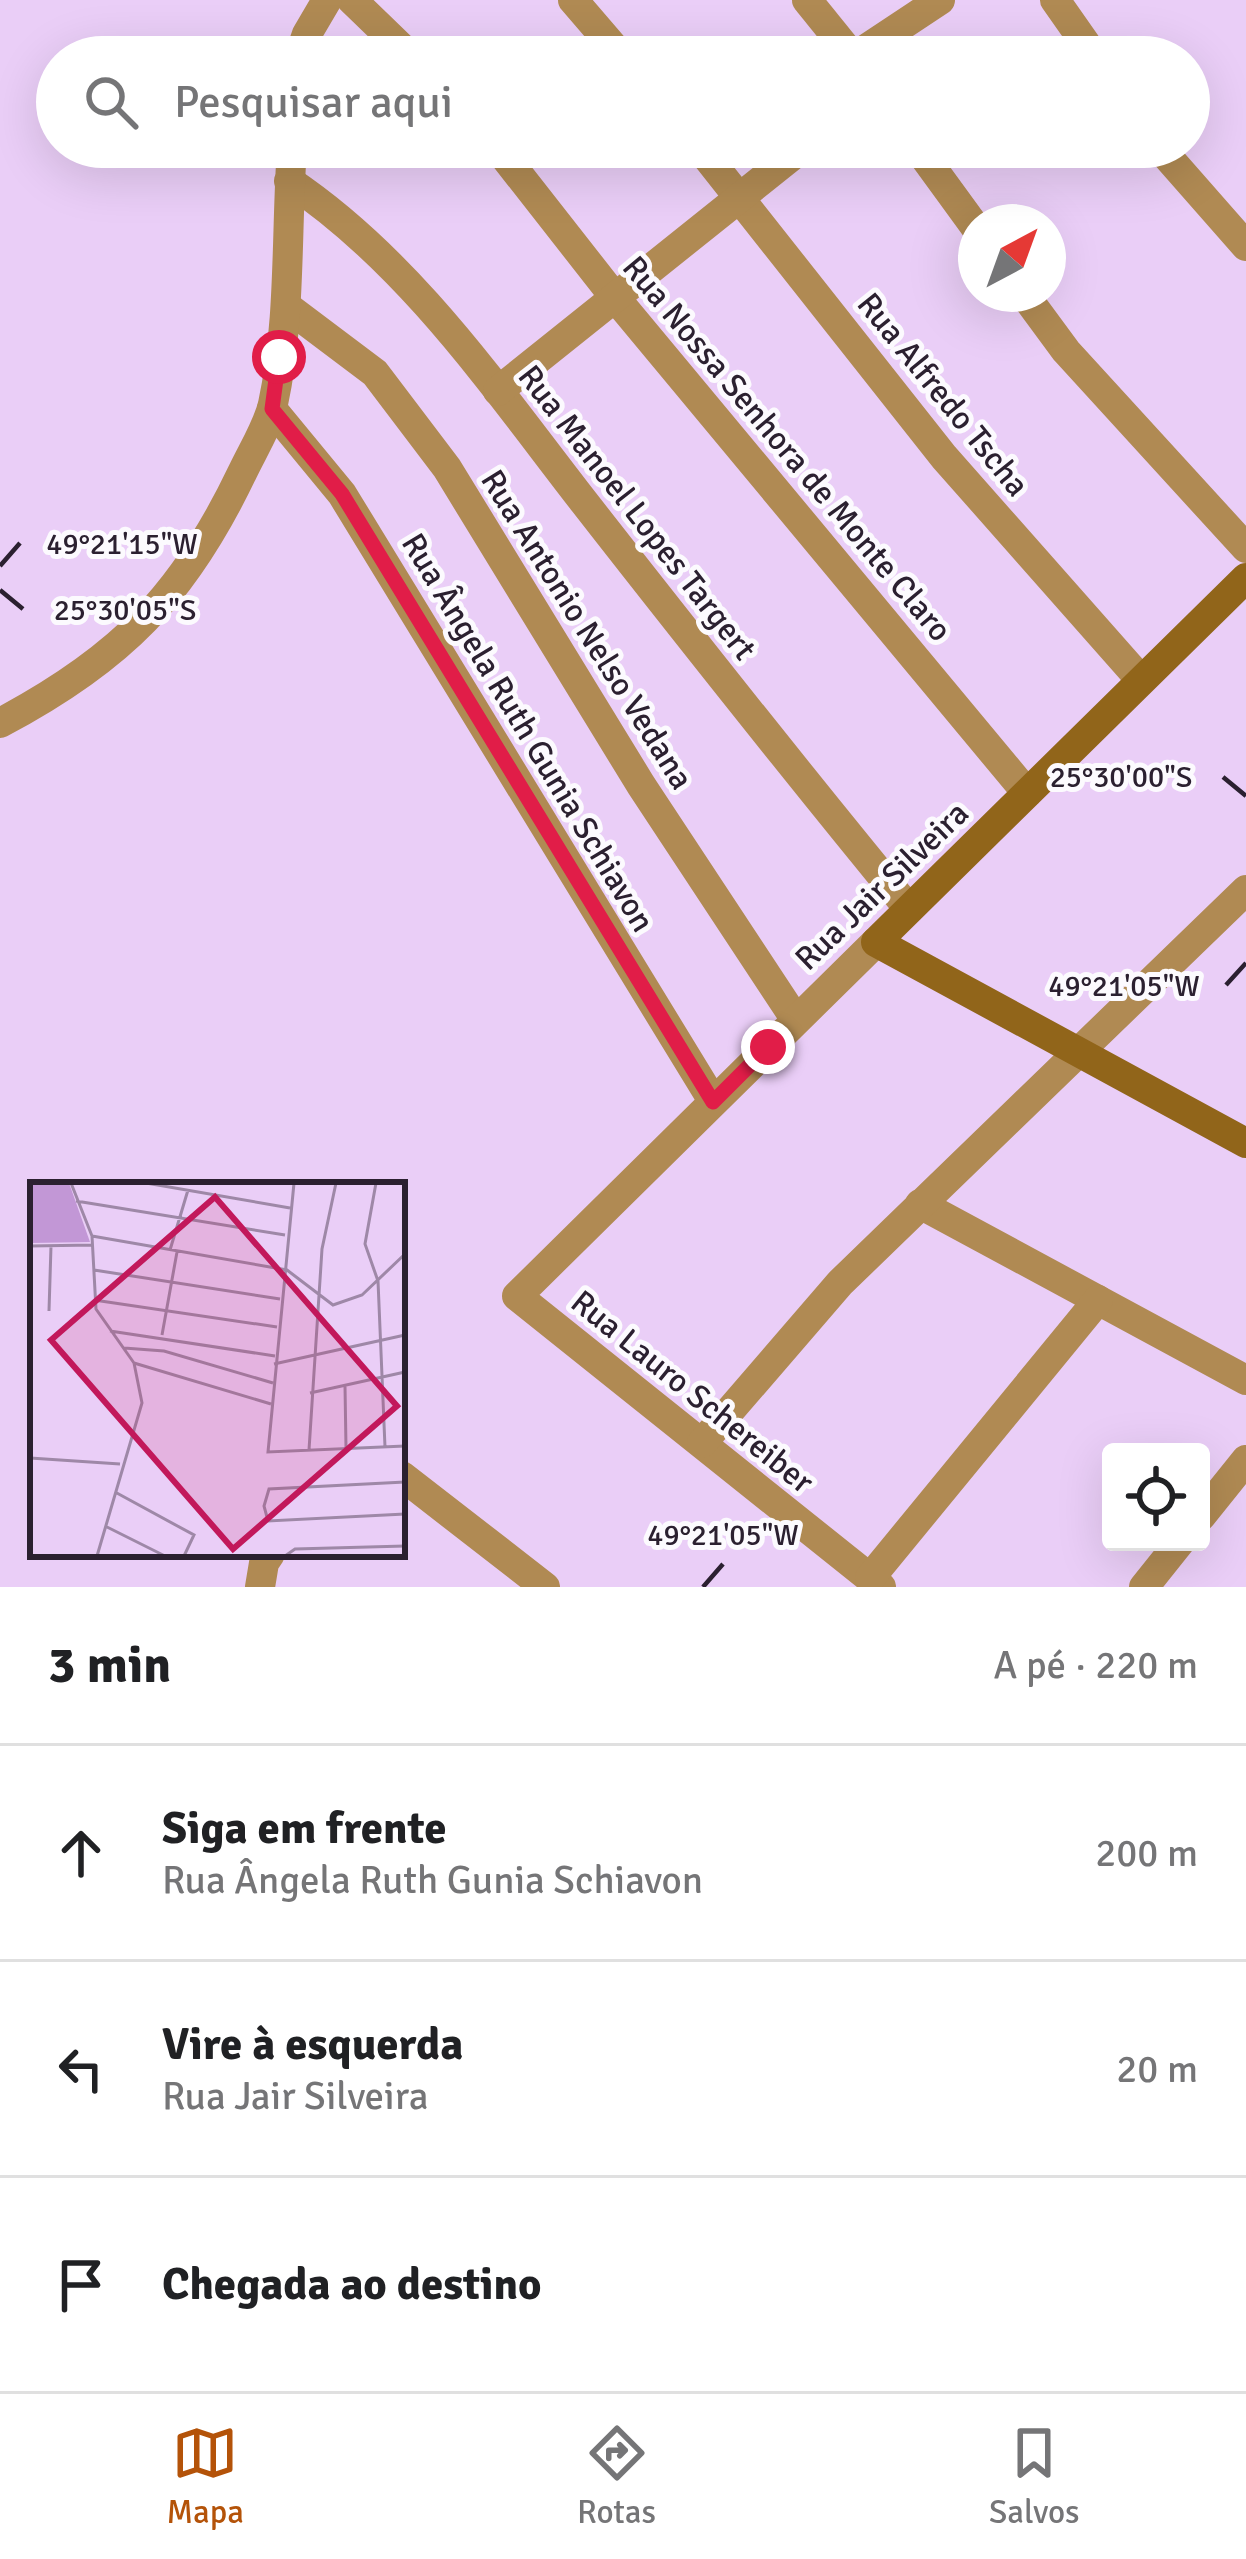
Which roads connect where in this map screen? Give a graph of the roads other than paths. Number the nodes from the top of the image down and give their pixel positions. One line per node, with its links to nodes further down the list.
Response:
1 (327, 0): 7 (street)
2 (352, 0): 8 (street)
3 (573, 0): 9 (street)
4 (807, 0): 10 (street)
5 (940, 0): 11 (street)
6 (1055, 0): 12 (street)
7 (306, 36)
8 (389, 36)
9 (604, 36)
10 (837, 36)
11 (886, 36)
12 (1080, 36)
13 (291, 168): 19 (street)
14 (513, 168): 23 (street, Rua Nossa Senhora de Monte Claro)
15 (717, 168): 20 (street, Rua Alfredo Tscha)
16 (778, 168): 20 (street)
17 (932, 168): 21 (street)
18 (1177, 168): 22 (street)
19 (290, 181): 24 (street); 26 (street, Rua Manoel Lopes Targert)
20 (743, 198): 23 (street); 30 (street, Rua Alfredo Tscha)
21 (959, 204)
22 (1246, 246)
23 (613, 295): 26 (street); 32 (street, Rua Nossa Senhora de Monte Claro)
24 (286, 305): 27 (street); 36 (street, Rua Antonio Nelso Vedana)
25 (1037, 312): 28 (street)
26 (497, 391): 34 (street, Rua Manoel Lopes Targert)
27 (272, 409): 31 (street); 38 (street, Rua Ângela Ruth Gunia Schiavon)
28 (1246, 548)
29 (1246, 578): 30 (street, Rua Jair Silveira)
30 (1142, 680): 32 (street, Rua Jair Silveira)
31 (0, 723)
32 (1027, 793): 34 (street, Rua Jair Silveira)
33 (1246, 890): 37 (street)
34 (909, 909): 35 (street, Rua Jair Silveira)
35 (876, 942): 36 (street, Rua Jair Silveira); 37 (street)
36 (796, 1020): 38 (street, Rua Jair Silveira)
37 (1078, 1052): 39 (street); 40 (street)
38 (713, 1102): 41 (street, Rua Jair Silveira)
39 (1246, 1143)
40 (920, 1204): 42 (street); 44 (street)
41 (517, 1296): 44 (street, Rua Lauro Schereiber)
42 (1098, 1300): 43 (street); 50 (street)
43 (1246, 1380)
44 (702, 1444): 50 (street, Rua Lauro Schereiber)
45 (1246, 1460): 47 (street)
46 (405, 1478): 52 (street)
47 (1210, 1505)
48 (1173, 1551): 53 (street)
49 (268, 1557): 51 (street)
50 (875, 1582)
51 (260, 1587)
52 (545, 1587)
53 (1144, 1587)

